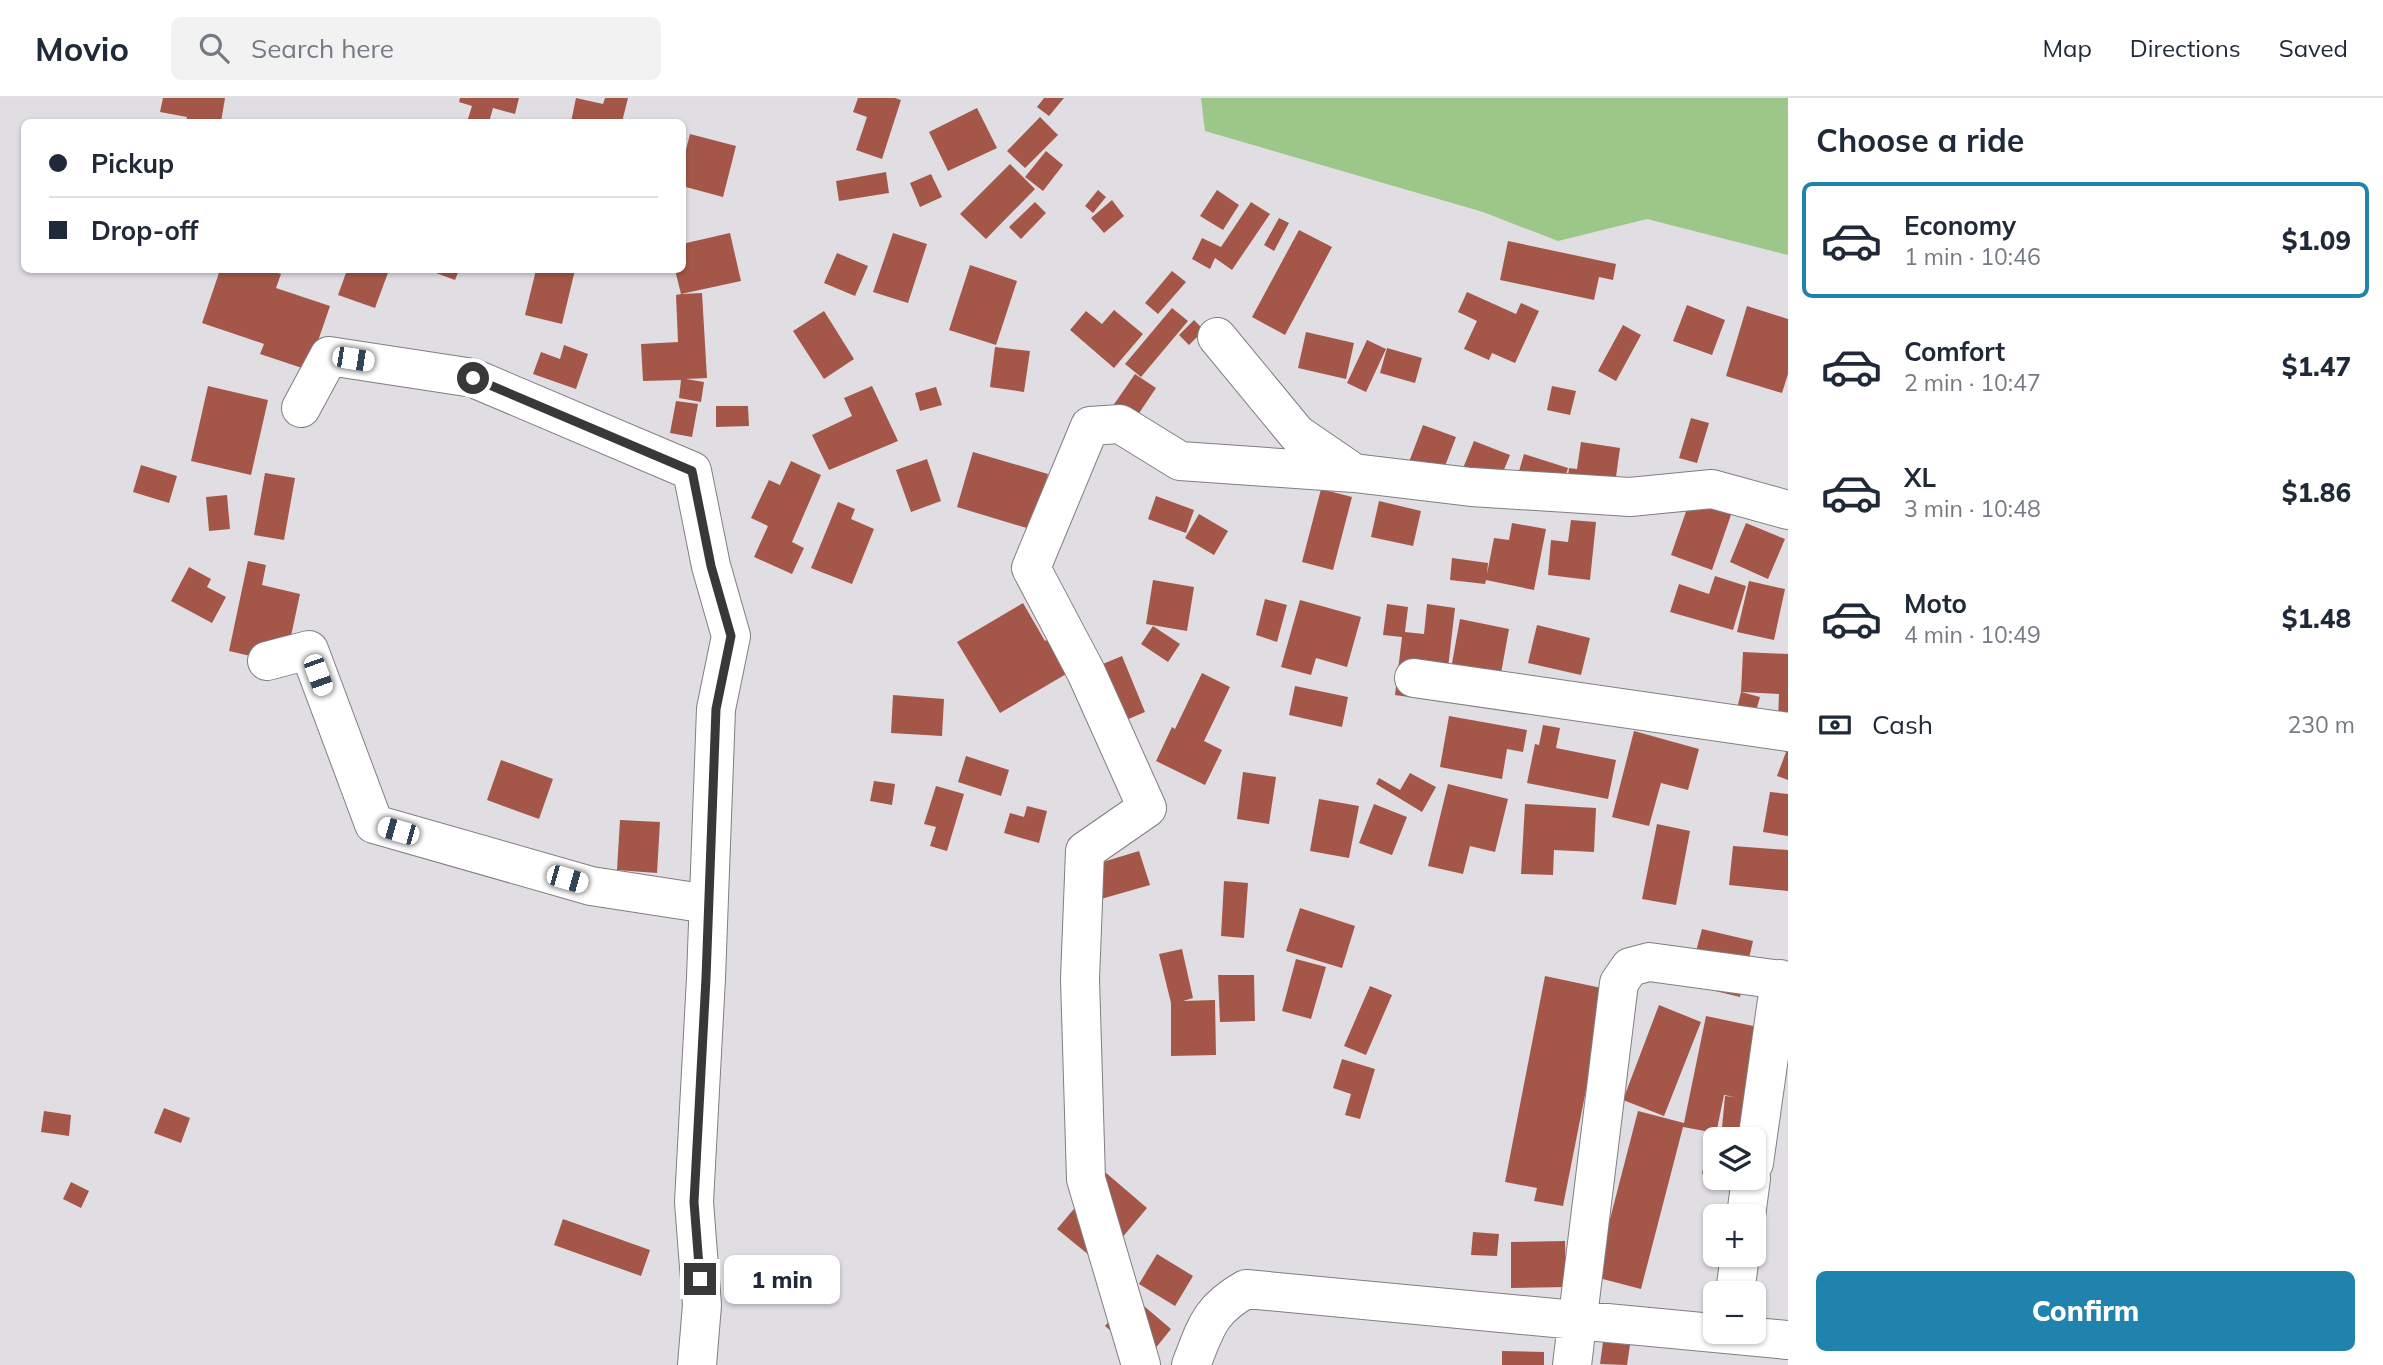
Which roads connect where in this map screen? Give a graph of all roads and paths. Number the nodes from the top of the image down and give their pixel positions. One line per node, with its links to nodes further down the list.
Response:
1 (1217, 337): 3 (street)
2 (300, 408): 8 (street)
3 (1354, 473): 4 (street); 17 (street)
4 (1788, 510)
5 (267, 661): 8 (street)
6 (1414, 678): 7 (street)
7 (1788, 732)
8 (708, 904): 16 (street)
9 (1784, 980): 10 (street); 12 (street)
10 (1777, 1084): 11 (street)
11 (1764, 1127)
12 (1577, 1320): 13 (street); 18 (street); 19 (street)
13 (1703, 1340)
14 (1788, 1340): 15 (street)
15 (1766, 1341)
16 (698, 1365)
17 (1141, 1365)
18 (1191, 1365)
19 (1572, 1365)

